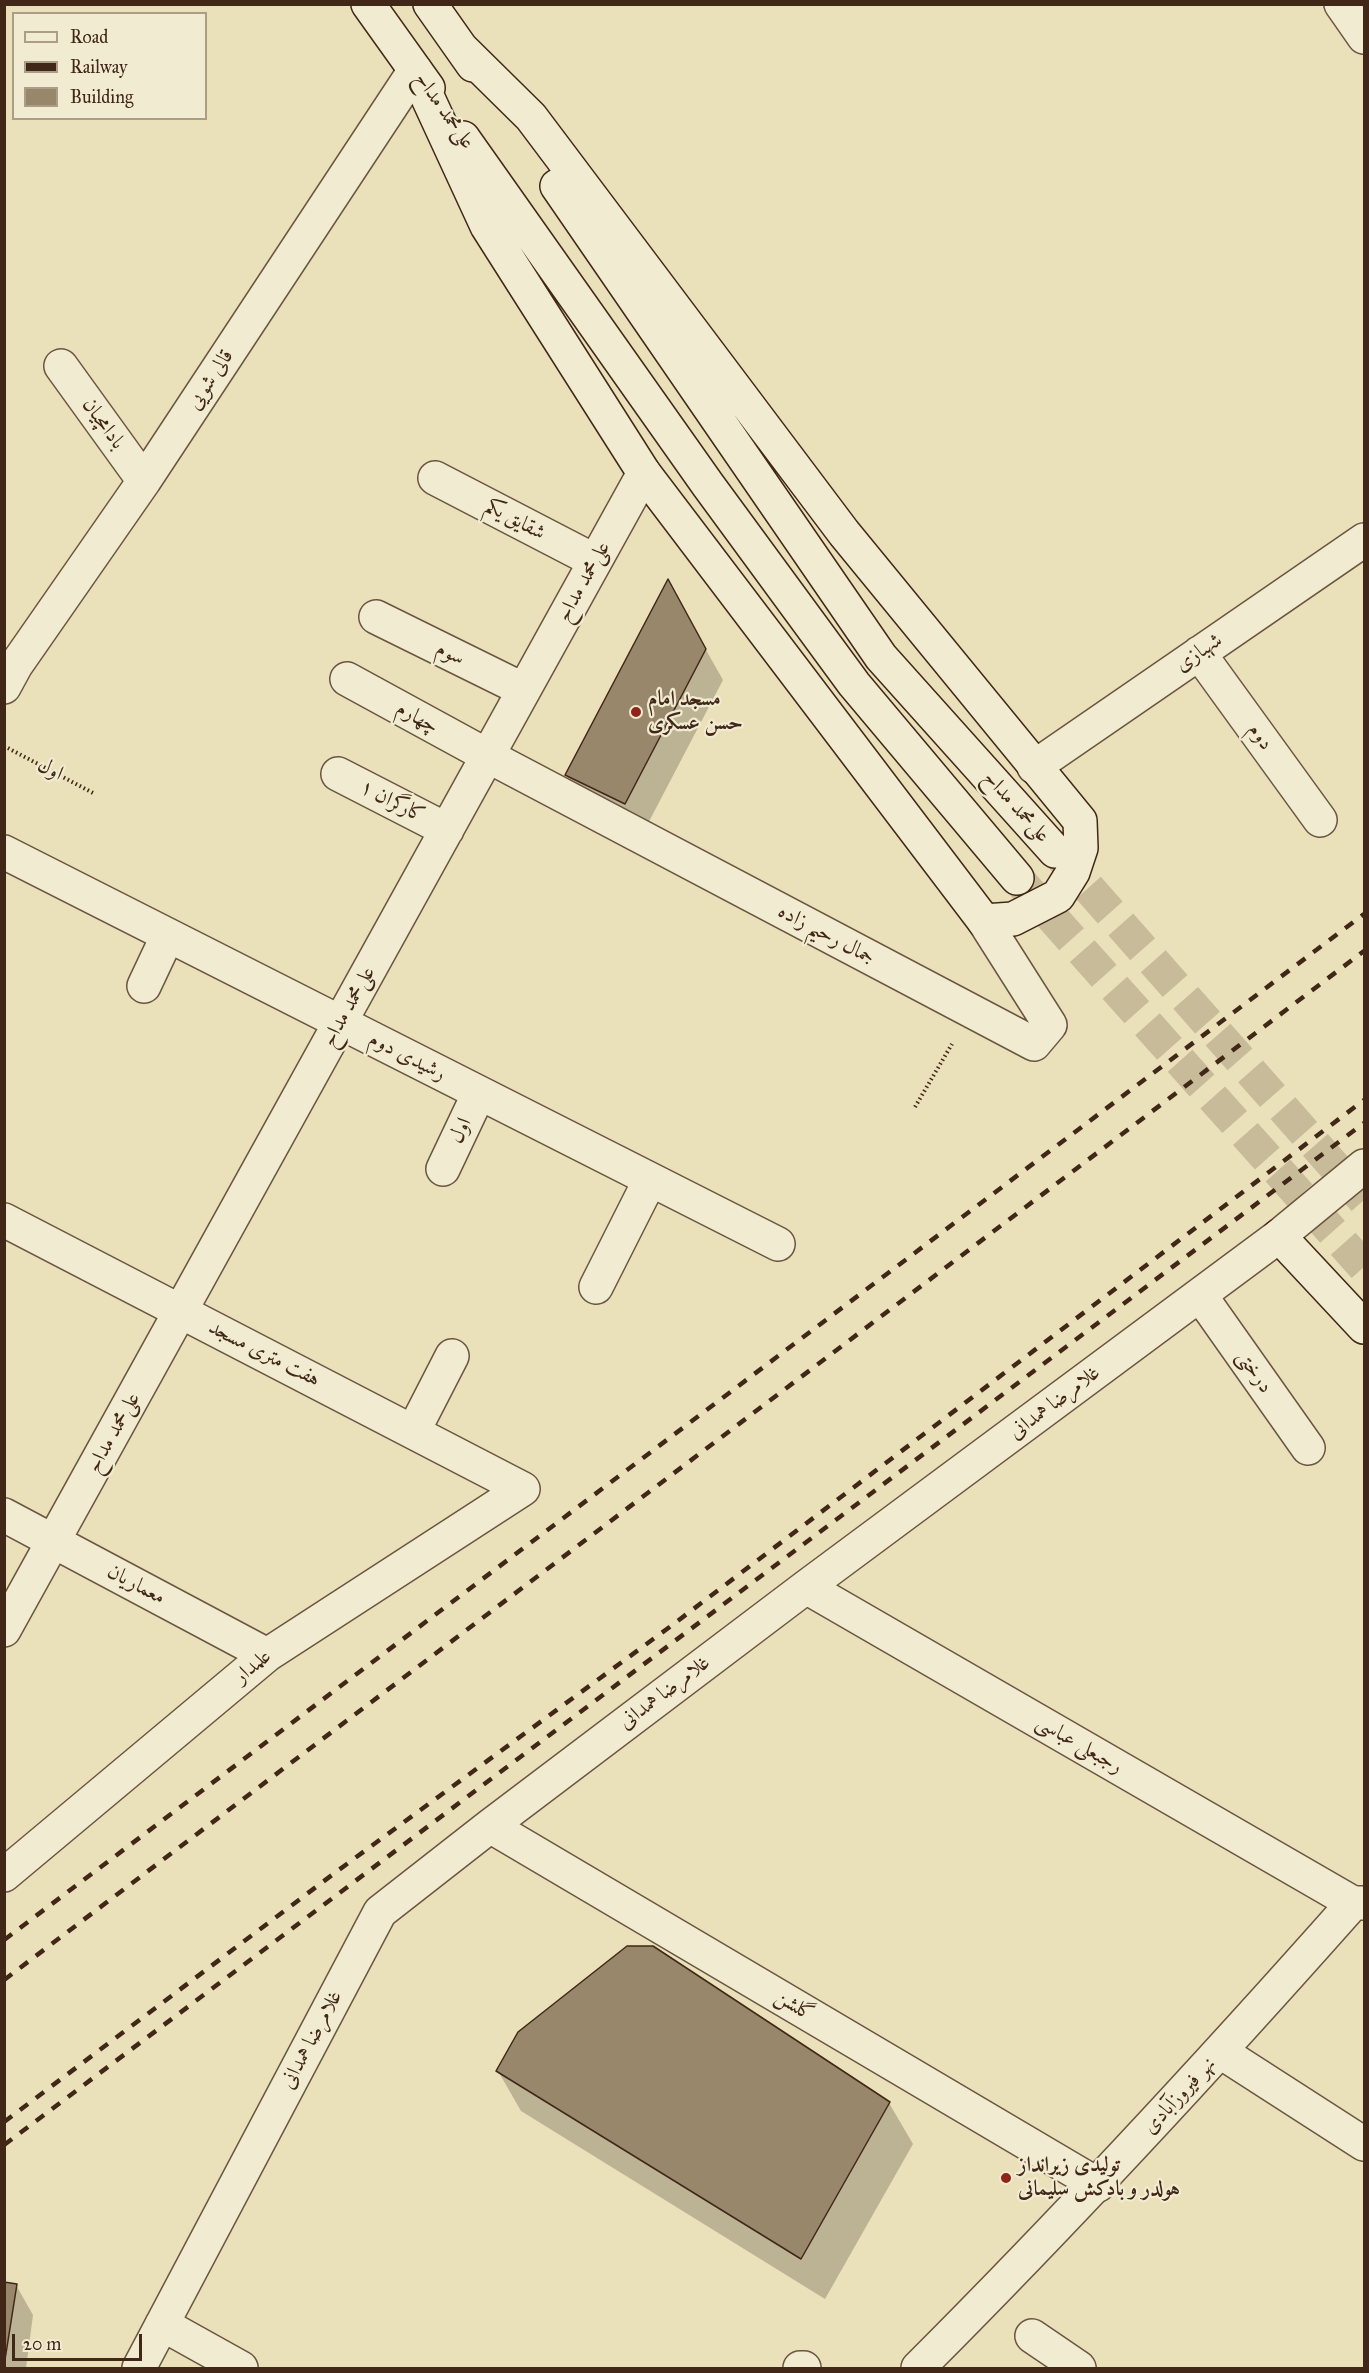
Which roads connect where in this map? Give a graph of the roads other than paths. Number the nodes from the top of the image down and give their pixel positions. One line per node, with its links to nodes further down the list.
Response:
1 (368, 4): 6 (street, علی‌محمد مداح)
2 (430, 4): 5 (street, علی‌محمد مداح)
3 (1341, 4): 4 (street)
4 (1365, 37)
5 (461, 48): 19 (street); 23 (street, علی‌محمد مداح)
6 (415, 70): 8 (street); 10 (street, قالی شویی); 25 (street, علی‌محمد مداح)
7 (61, 366): 10 (street, بادامچیان)
8 (644, 473): 12 (street, علی‌محمد مداح); 26 (street)
9 (435, 478): 12 (street, شقایق یکم)
10 (144, 481): 15 (street, قالی شویی)
11 (1365, 540): 14 (street, شهبازی)
12 (595, 561): 17 (street, علی‌محمد مداح)
13 (376, 617): 17 (street, سوم)
14 (1200, 653): 19 (street, شهبازی); 21 (street, دوم)
15 (8, 667)
16 (347, 680): 18 (street, چهارم)
17 (524, 690): 18 (street, علی‌محمد مداح)
18 (488, 756): 22 (street, علی‌محمد مداح); 26 (street, جمال رحیم زاده)
19 (1035, 767): 26 (street)
20 (338, 774): 22 (street, کارگران ۱)
21 (1320, 820)
22 (447, 830): 29 (street, علی‌محمد مداح)
23 (1055, 851)
24 (4, 852): 27 (street, رشیدی دوم)
25 (1017, 878)
26 (984, 921)
27 (168, 935): 28 (street); 29 (street, رشیدی دوم)
28 (144, 987)
29 (340, 1022): 30 (street, رشیدی دوم); 39 (street, علی‌محمد مداح)
30 (479, 1093): 32 (street, اول); 33 (street, رشیدی دوم)
31 (1365, 1166): 35 (street, غلامرضا همدانی)
32 (443, 1169)
33 (650, 1180): 36 (street, رشیدی دوم); 37 (street)
34 (4, 1220): 39 (street, هفت متری مسجد)
35 (1279, 1236): 38 (street, غلامرضا همدانی); 40 (street)
36 (778, 1244)
37 (596, 1287)
38 (1200, 1295): 43 (street, درختی); 47 (street, غلامرضا همدانی)
39 (181, 1311): 42 (street, هفت متری مسجد); 46 (street, علی‌محمد مداح)
40 (1365, 1327)
41 (452, 1356): 42 (street)
42 (413, 1432): 44 (street, هفت متری مسجد)
43 (1308, 1448)
44 (523, 1489): 49 (street, علمدار)
45 (4, 1515): 46 (street, معماریان)
46 (54, 1541): 48 (street); 49 (street, معماریان)
47 (806, 1587): 50 (street, غلامرضا همدانی); 52 (street, رجبعلی عباسی)
48 (4, 1630)
49 (267, 1655): 51 (street, علمدار)
50 (490, 1826): 55 (street, گلشن); 56 (street, غلامرضا همدانی)
51 (4, 1875)
52 (1359, 1903): 53 (street, نهر فیروزآبادی)
53 (1221, 2052): 54 (street); 55 (street, نهر فیروزآبادی)
54 (1365, 2144)
55 (1098, 2186): 60 (street, نهر فیروزآبادی)
56 (162, 2324): 58 (street, غلامرضا همدانی); 59 (street)
57 (1032, 2336): 61 (street)
58 (139, 2368)
59 (241, 2368)
60 (918, 2368)
61 (1079, 2368)

